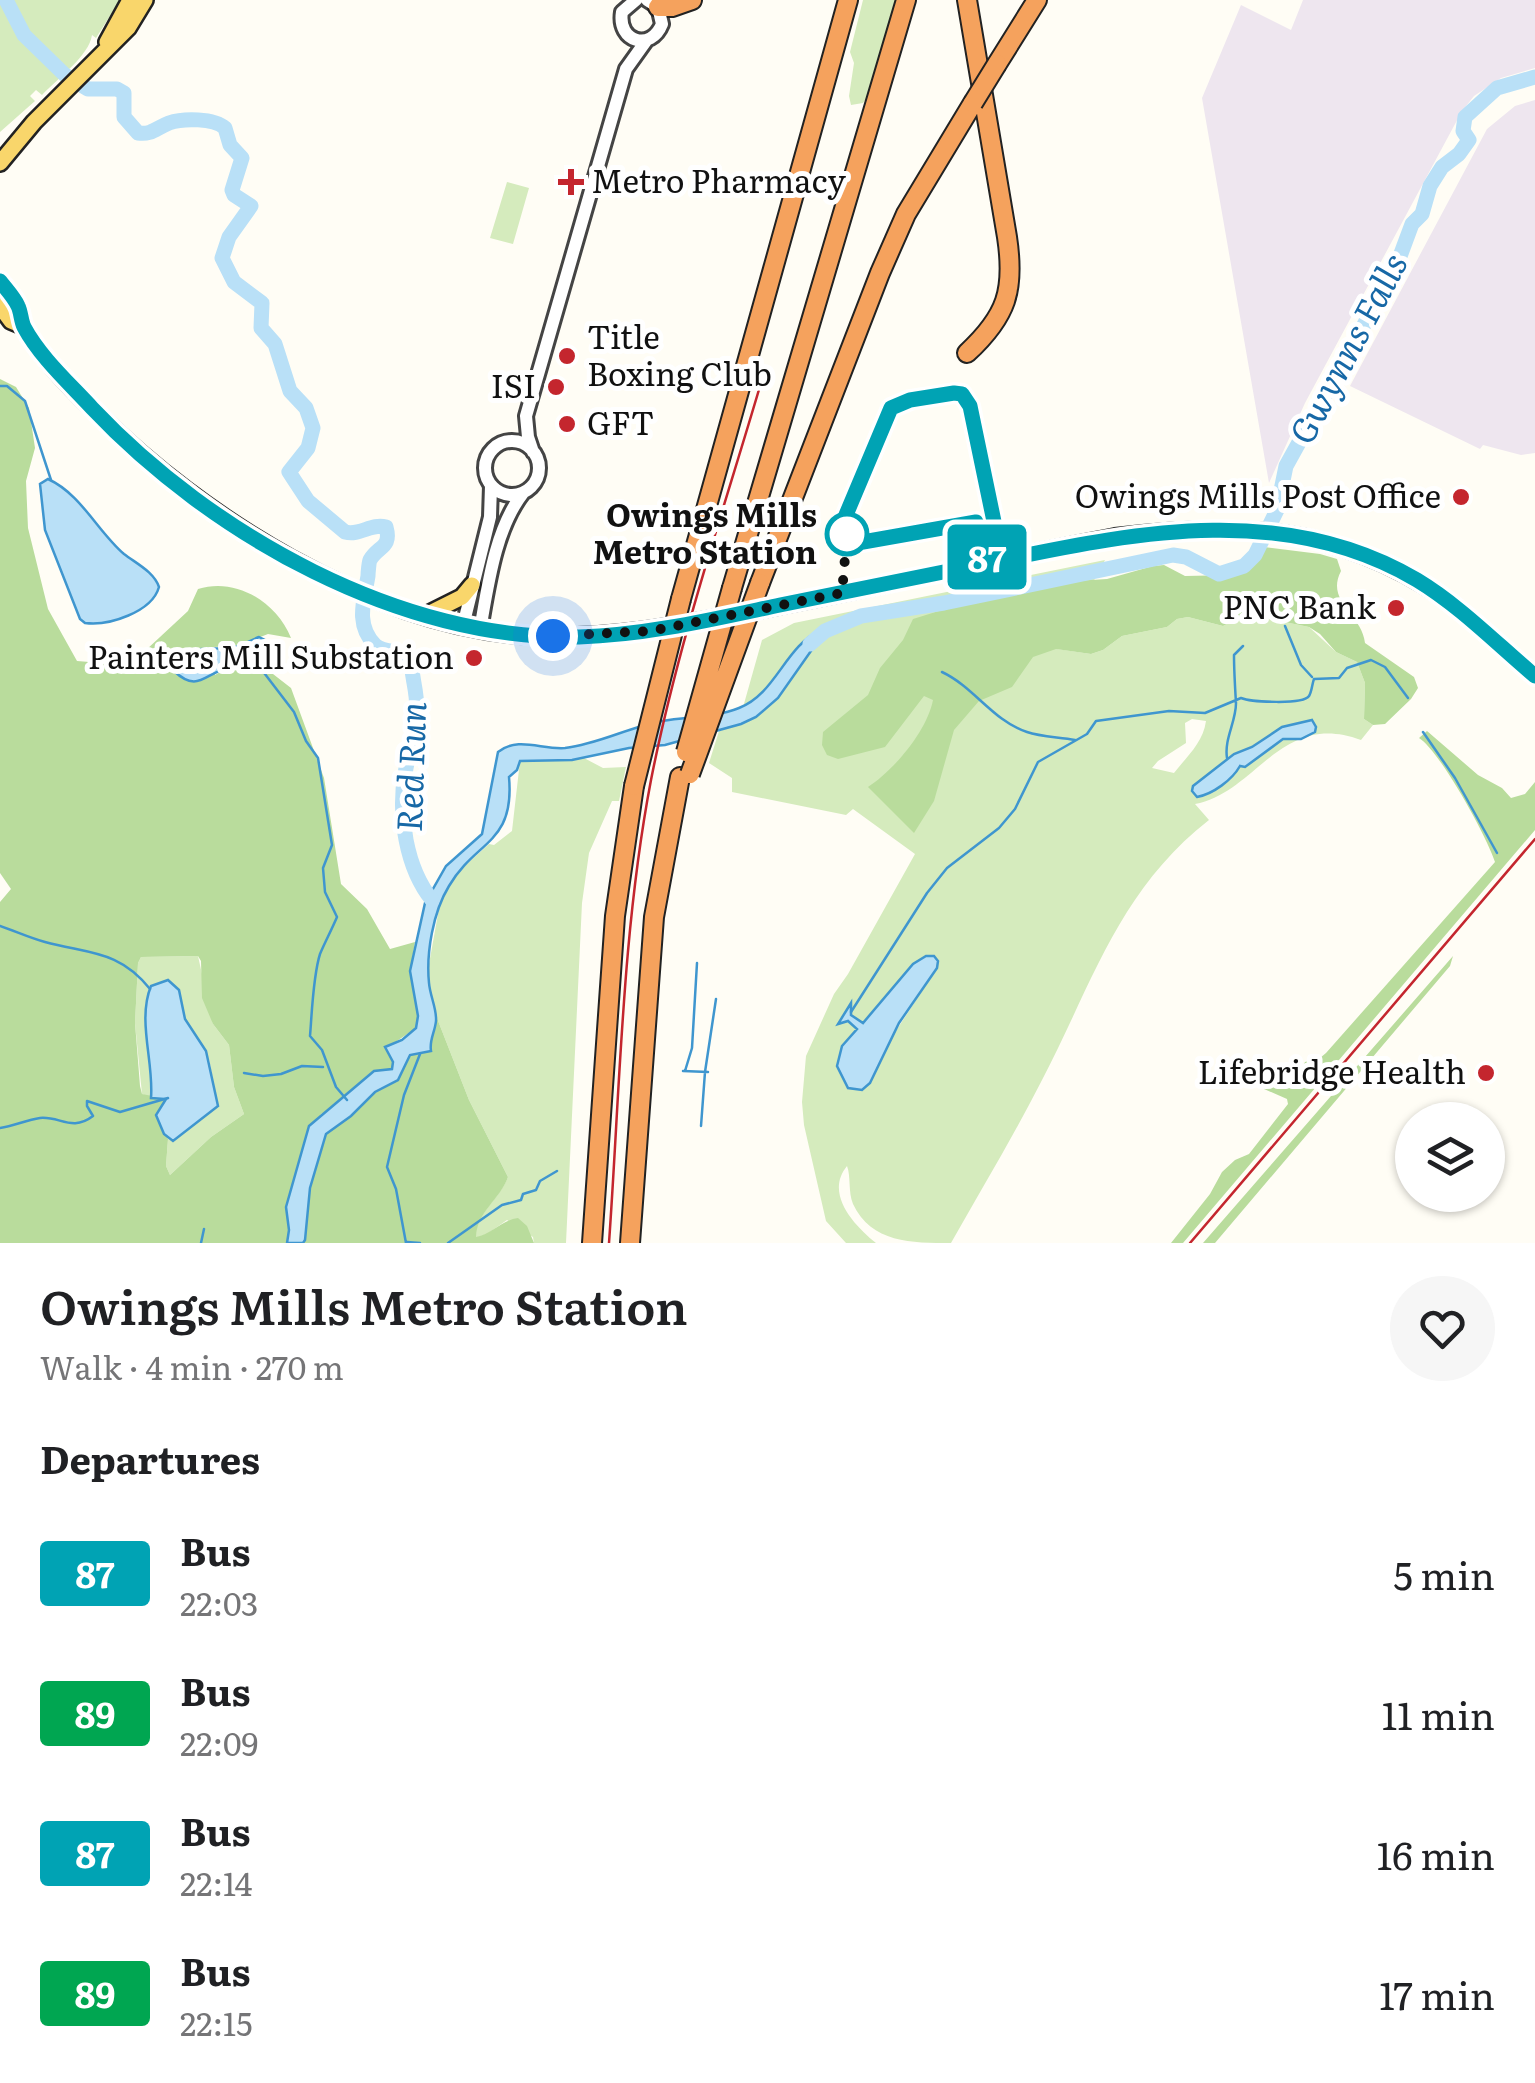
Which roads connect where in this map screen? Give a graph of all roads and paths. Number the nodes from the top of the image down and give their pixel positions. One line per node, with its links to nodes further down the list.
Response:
1 (130, 0): 12 (main road)
2 (145, 0): 12 (main road)
3 (692, 0): 9 (highway)
4 (848, 0): 32 (highway, bridge)
5 (906, 0): 31 (highway, bridge)
6 (967, 0): 20 (highway)
7 (1037, 0): 31 (highway, bridge)
8 (632, 1): 10 (street)
9 (652, 2): 11 (street)
10 (624, 32): 11 (street); 13 (street)
11 (646, 41): 13 (street)
12 (100, 54): 14 (main road)
13 (626, 69): 21 (street)
14 (34, 122): 15 (main road); 16 (main road)
15 (0, 148)
16 (0, 163)
17 (0, 281): 19 (main road)
18 (0, 306): 19 (main road)
19 (23, 326): 27 (main road)
20 (967, 353)
21 (526, 416): 22 (street); 23 (street)
22 (502, 443): 23 (street); 24 (street)
23 (533, 452): 25 (street)
24 (491, 486): 25 (street); 26 (street)
25 (523, 493): 29 (street)
26 (472, 585): 27 (main road); 28 (street)
27 (426, 615): 28 (main road)
28 (463, 626): 29 (main road)
29 (480, 630): 30 (main road)
30 (1535, 676)
31 (685, 776): 33 (highway)
32 (592, 1243)
33 (630, 1243)

